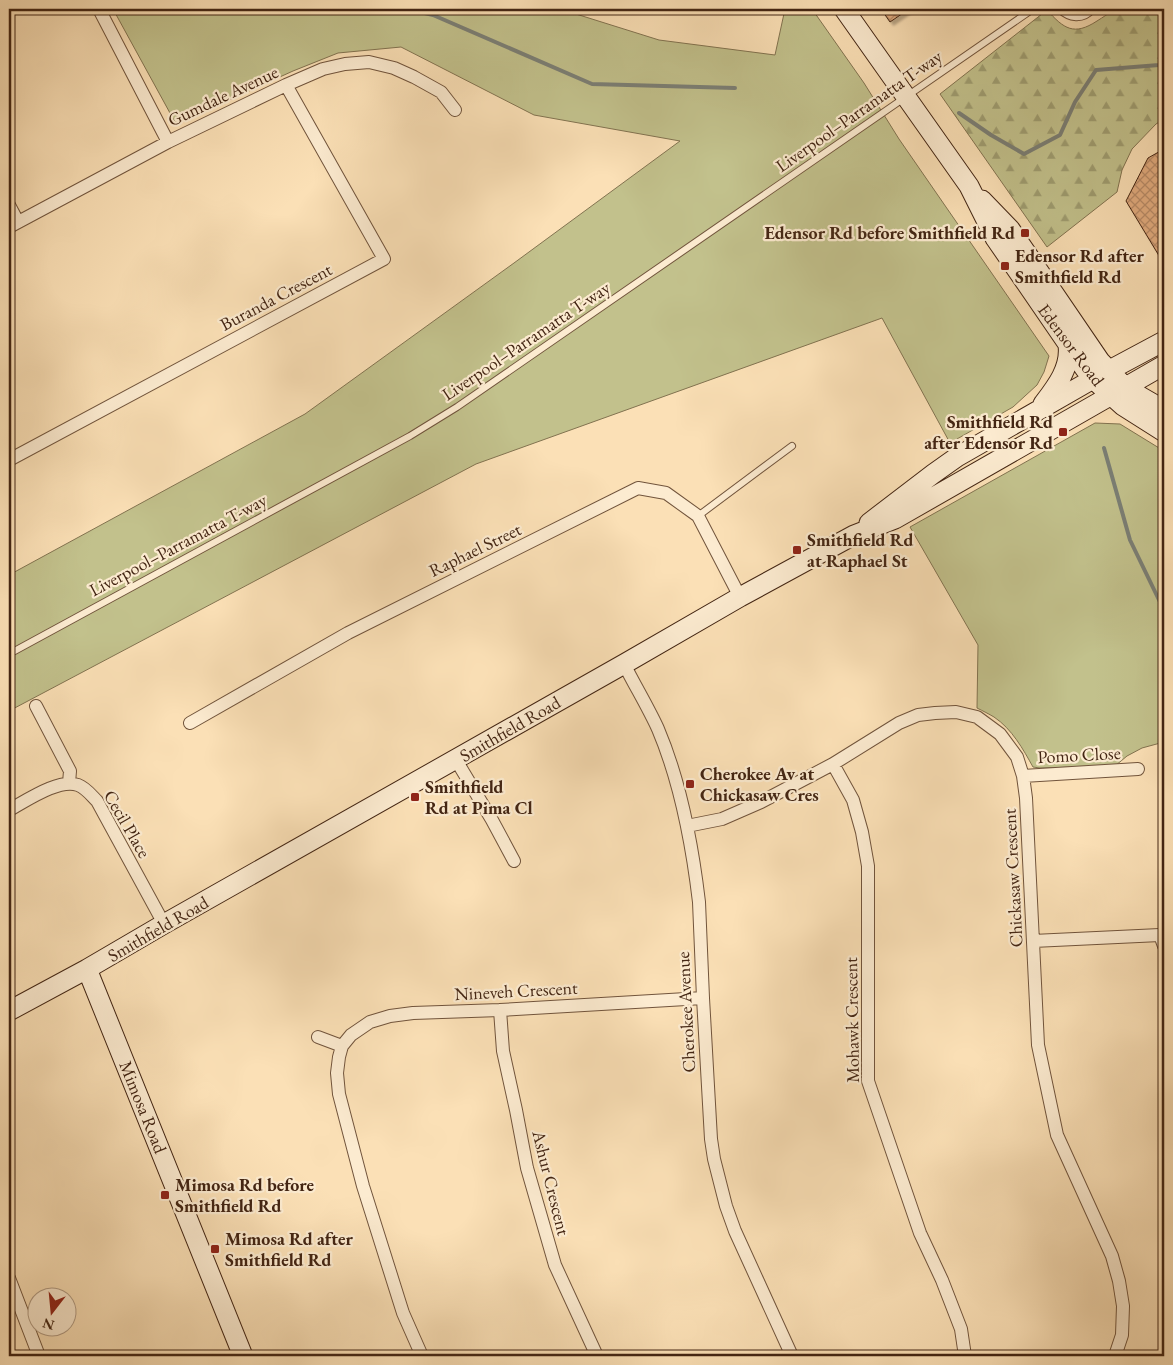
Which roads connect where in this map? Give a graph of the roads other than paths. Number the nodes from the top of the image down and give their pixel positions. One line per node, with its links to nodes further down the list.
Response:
1 (98, 9): 9 (street)
2 (844, 9): 7 (main road, Edensor Road)
3 (1032, 9): 7 (lane, Liverpool–Parramatta T-way)
4 (1059, 9): 5 (lane)
5 (1093, 9)
6 (286, 85): 8 (street, Gumdale Avenue); 9 (street, Gumdale Avenue); 22 (street, Buranda Crescent)
7 (906, 97): 10 (main road, Edensor Road); 26 (lane, Liverpool–Parramatta T-way)
8 (455, 110)
9 (168, 142): 12 (street, Gumdale Avenue)
10 (969, 186): 14 (main road, Edensor Road); 16 (main road, Edensor Road)
11 (9, 205): 12 (street)
12 (13, 224)
13 (1164, 341): 16 (main road, Smithfield Road)
14 (1068, 345): 16 (main road, Edensor Road); 19 (main road)
15 (1164, 365): 17 (main road, Smithfield Road)
16 (1102, 375): 17 (main road, Edensor Road); 19 (main road, Smithfield Road)
17 (1118, 392): 18 (main road, Edensor Road); 20 (main road, Edensor Road); 24 (main road, Smithfield Road)
18 (1164, 410)
19 (1038, 411): 24 (main road, Smithfield Road)
20 (1164, 432)
21 (792, 446): 23 (lane)
22 (9, 460)
23 (698, 516): 25 (street, Raphael Street); 29 (street, Raphael Street)
24 (854, 535): 25 (main road, Smithfield Road)
25 (740, 596): 27 (main road, Smithfield Road)
26 (9, 654)
27 (624, 664): 30 (main road, Smithfield Road); 36 (street, Cherokee Avenue)
28 (36, 706): 34 (street)
29 (190, 723)
30 (456, 760): 37 (street); 38 (main road, Smithfield Road)
31 (833, 764): 33 (street, Chickasaw Crescent); 36 (street, Chickasaw Crescent); 53 (street, Mohawk Crescent)
32 (1138, 769): 33 (street, Pomo Close)
33 (1023, 776): 39 (street, Chickasaw Crescent)
34 (69, 784): 35 (street); 38 (street, Cecil Place)
35 (9, 810)
36 (687, 826): 42 (street, Cherokee Avenue)
37 (514, 861)
38 (164, 924): 41 (main road, Smithfield Road)
39 (1034, 941): 40 (street); 54 (street, Chickasaw Crescent)
40 (1164, 946)
41 (87, 969): 44 (main road, Smithfield Road); 49 (main road, Mimosa Road)
42 (703, 998): 43 (street, Nineveh Crescent); 52 (street, Cherokee Avenue)
43 (500, 1010): 46 (street, Nineveh Crescent); 51 (street, Ashur Crescent)
44 (9, 1011)
45 (318, 1037): 46 (street)
46 (342, 1046): 50 (street)
47 (9, 1278): 48 (street)
48 (39, 1356)
49 (243, 1356)
50 (422, 1356)
51 (597, 1356)
52 (792, 1356)
53 (965, 1356)
54 (1114, 1356)

